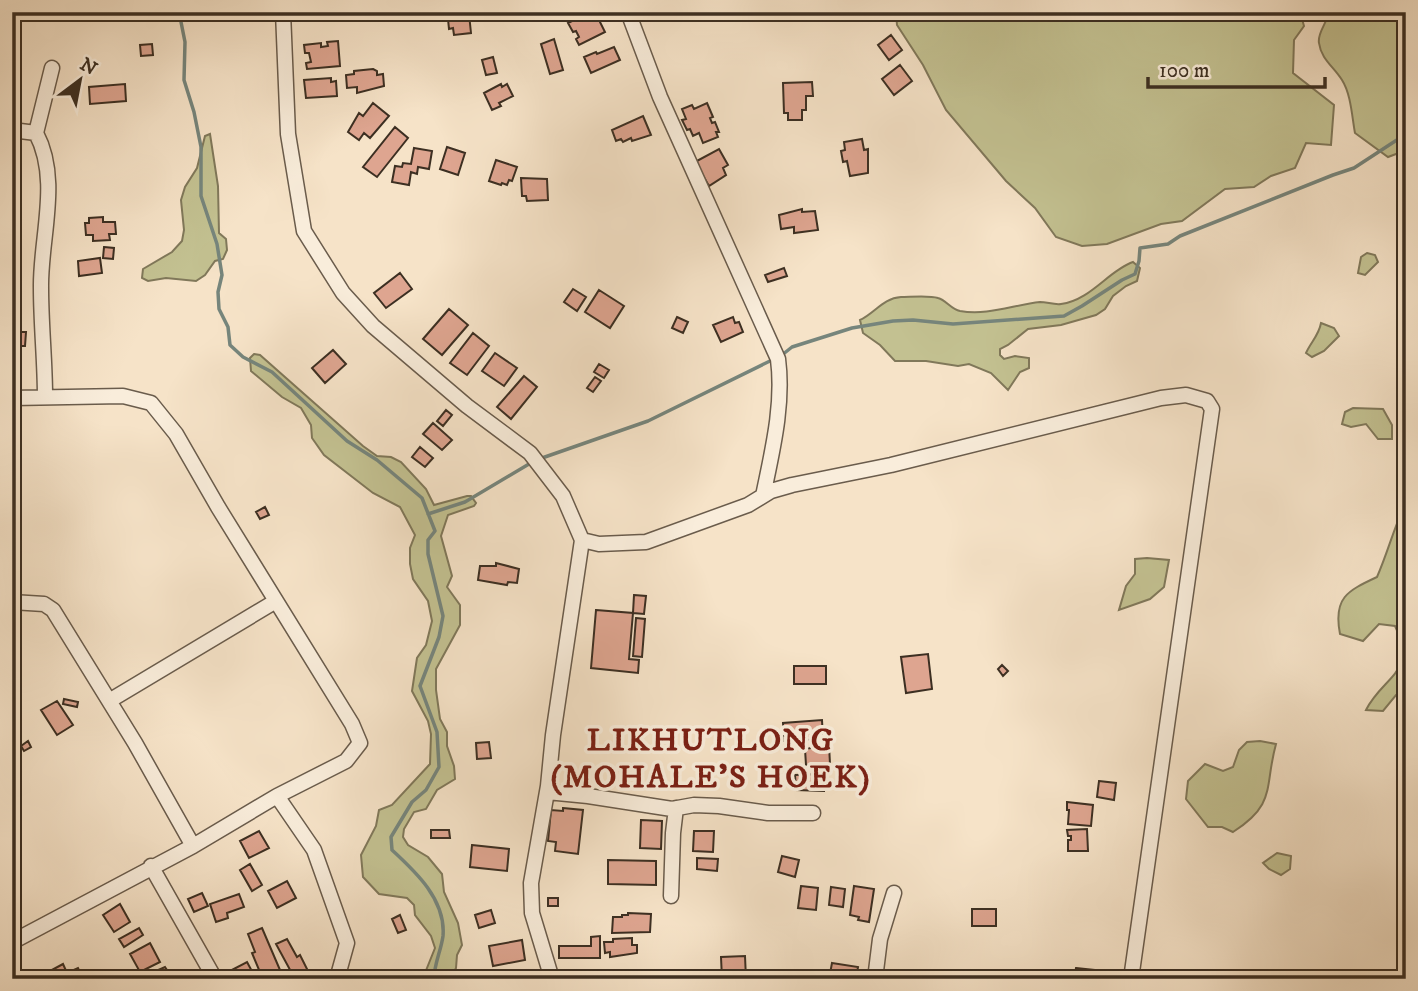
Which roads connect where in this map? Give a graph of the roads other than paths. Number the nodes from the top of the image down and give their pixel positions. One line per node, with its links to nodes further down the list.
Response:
1 (283, 12): 9 (street)
2 (628, 12): 8 (street)
3 (52, 68): 5 (street)
4 (12, 130): 5 (street)
5 (36, 133): 6 (street)
6 (45, 397): 7 (street); 10 (street)
7 (12, 398)
8 (763, 496): 9 (street); 26 (street)
9 (582, 540): 13 (street)
10 (276, 601): 12 (street); 14 (street)
11 (12, 602): 12 (street)
12 (109, 701): 17 (street)
13 (547, 792): 15 (street); 24 (street)
14 (277, 796): 17 (street); 23 (street)
15 (676, 808): 16 (street); 20 (street)
16 (813, 813)
17 (193, 846): 18 (street)
18 (151, 866): 21 (street); 22 (street)
19 (894, 894): 25 (street)
20 (671, 896)
21 (12, 943)
22 (215, 979)
23 (337, 979)
24 (552, 979)
25 (875, 979)
26 (1131, 979)

